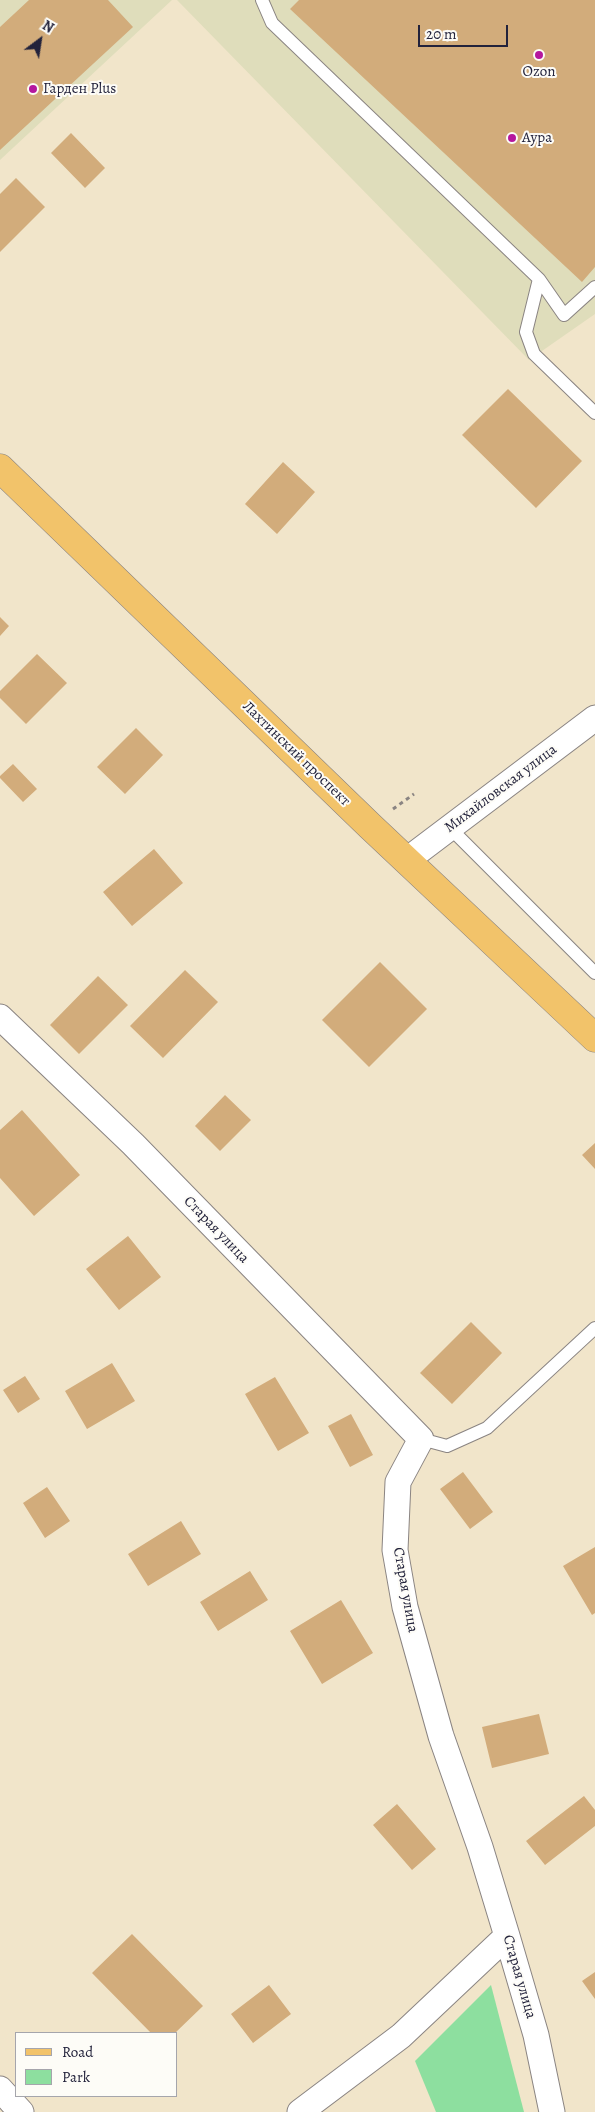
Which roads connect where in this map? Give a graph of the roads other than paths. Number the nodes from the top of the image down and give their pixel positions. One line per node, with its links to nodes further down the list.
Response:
1 (262, 0): 2 (lane)
2 (539, 279): 3 (lane); 4 (lane)
3 (595, 287)
4 (595, 413)
5 (0, 468): 8 (main road, Лахтинский проспект)
6 (595, 718): 7 (street, Михайловская улица)
7 (450, 828): 8 (street, Михайловская улица); 9 (lane)
8 (407, 860): 11 (main road, Лахтинский проспект)
9 (595, 973)
10 (0, 1017): 13 (street, Старая улица)
11 (595, 1038)
12 (595, 1328): 13 (lane)
13 (421, 1439): 14 (street, Старая улица)
14 (507, 1936): 17 (street); 18 (street, Старая улица)
15 (0, 2089): 16 (street)
16 (21, 2112)
17 (300, 2112)
18 (552, 2112)

